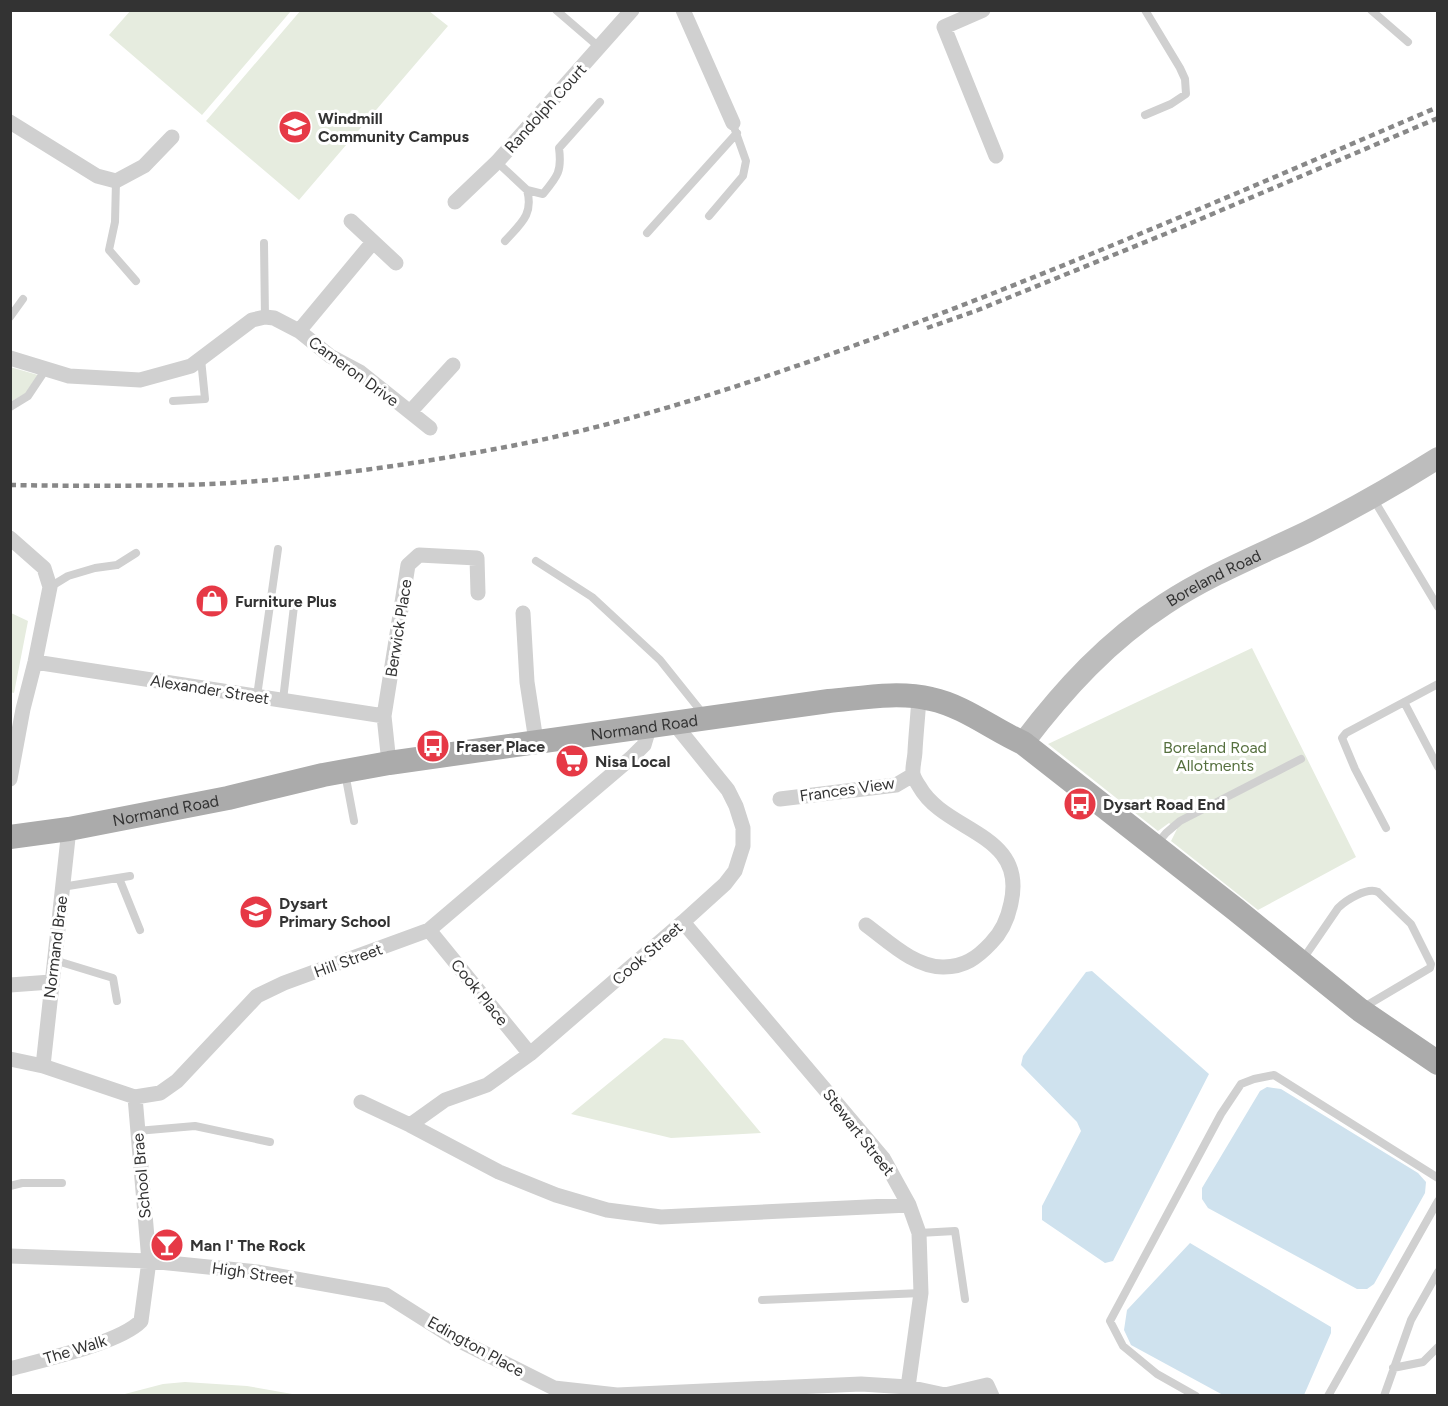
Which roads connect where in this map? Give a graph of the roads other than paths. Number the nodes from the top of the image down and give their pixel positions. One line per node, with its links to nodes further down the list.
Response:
1 (556, 10): 8 (lane)
2 (632, 10): 8 (street, Randolph Court)
3 (683, 10): 12 (street)
4 (983, 10): 14 (street)
5 (1145, 10): 10 (lane)
6 (1371, 10): 7 (lane)
7 (1408, 42)
8 (599, 47): 15 (street, Randolph Court)
9 (600, 102): 17 (lane)
10 (1145, 115)
11 (10, 122): 16 (street)
12 (735, 128): 19 (lane); 21 (lane)
13 (172, 137): 16 (street)
14 (996, 156)
15 (497, 162): 17 (lane); 18 (street, Randolph Court)
16 (116, 181): 26 (lane)
17 (527, 190): 22 (lane)
18 (455, 202)
19 (709, 216)
20 (351, 221): 23 (street)
21 (647, 233)
22 (505, 241)
23 (373, 242): 25 (street); 30 (street, Cameron Drive)
24 (264, 243): 29 (lane)
25 (396, 263)
26 (136, 281)
27 (23, 299): 28 (lane)
28 (10, 317)
29 (265, 317): 30 (street, Cameron Drive); 32 (street)
30 (299, 331): 37 (street, Cameron Drive)
31 (10, 358): 34 (street)
32 (201, 359): 34 (street); 35 (lane)
33 (453, 364): 37 (street, Cameron Drive)
34 (46, 369): 36 (lane)
35 (173, 401)
36 (10, 407)
37 (410, 412): 38 (street, Cameron Drive)
38 (430, 428)
39 (1437, 458): 40 (main road, Boreland Road)
40 (1371, 496): 48 (lane); 61 (main road, Boreland Road)
41 (10, 538): 45 (street)
42 (278, 549): 52 (lane)
43 (136, 553): 45 (lane)
44 (536, 561): 58 (lane)
45 (50, 587): 50 (street)
46 (478, 593): 57 (street, Berwick Place)
47 (294, 606): 54 (lane)
48 (1437, 607)
49 (523, 613): 60 (street)
50 (35, 662): 52 (street, Alexander Street); 56 (street)
51 (1437, 684): 55 (lane)
52 (257, 696): 54 (street, Alexander Street)
53 (919, 697): 58 (main road, Normand Road); 61 (main road, Normand Road); 66 (street)
54 (283, 700): 57 (street, Alexander Street)
55 (1404, 702): 64 (lane); 70 (lane)
56 (17, 706): 67 (street)
57 (384, 716): 63 (street, Berwick Place)
58 (706, 718): 59 (main road, Normand Road)
59 (662, 724): 60 (main road, Normand Road); 77 (street, Cook Street); 80 (street, Hill Street)
60 (536, 741): 63 (main road, Normand Road)
61 (1023, 743): 73 (main road, Normand Road)
62 (1301, 759): 73 (lane)
63 (389, 763): 65 (main road, Normand Road)
64 (1437, 767)
65 (344, 771): 69 (lane); 71 (main road, Normand Road)
66 (913, 775): 68 (street, Frances View); 78 (street)
67 (10, 779)
68 (780, 799)
69 (354, 821)
70 (1386, 828)
71 (69, 829): 72 (main road, Normand Road); 76 (street, Normand Brae)
72 (10, 837)
73 (1155, 847): 83 (main road, Normand Road)
74 (130, 876): 75 (lane)
75 (119, 878): 76 (lane); 79 (lane)
76 (62, 887): 81 (street, Normand Brae)
77 (683, 922): 88 (street, Cook Street); 101 (street, Stewart Street)
78 (866, 925)
79 (140, 930)
80 (429, 930): 88 (street, Cook Place); 92 (street, Hill Street)
81 (54, 960): 84 (street, Normand Brae); 86 (lane)
82 (1434, 962): 83 (lane); 87 (lane)
83 (1301, 963): 87 (main road, Normand Road)
84 (51, 982): 85 (street); 91 (street, Normand Brae)
85 (10, 986)
86 (117, 1001)
87 (1360, 1010): 90 (main road, Normand Road)
88 (530, 1054): 94 (street, Cook Street)
89 (10, 1059): 91 (street, Hill Street)
90 (1437, 1063)
91 (43, 1066): 92 (street, Hill Street)
92 (135, 1096): 95 (street, School Brae)
93 (361, 1102): 94 (street)
94 (410, 1125): 101 (street)
95 (137, 1131): 96 (lane); 104 (street, School Brae)
96 (270, 1142)
97 (1437, 1178): 116 (lane)
98 (62, 1183): 99 (lane)
99 (10, 1186)
100 (1437, 1201): 117 (lane)
101 (909, 1205): 102 (street, Stewart Street)
102 (919, 1233): 106 (street, Stewart Street); 108 (lane)
103 (10, 1256): 104 (street, High Street)
104 (149, 1261): 107 (street, High Street); 110 (street, School Brae)
105 (1437, 1272): 112 (lane)
106 (921, 1293): 109 (lane); 114 (street, Stewart Street)
107 (386, 1294): 114 (street, Edington Place)
108 (965, 1299)
109 (762, 1300)
110 (137, 1325): 113 (street, The Walk)
111 (1437, 1347): 112 (lane)
112 (1393, 1368): 118 (lane)
113 (10, 1369)
114 (908, 1387): 115 (street, Edington Place)
115 (992, 1395)
116 (1196, 1395)
117 (1328, 1395)
118 (1384, 1395)

